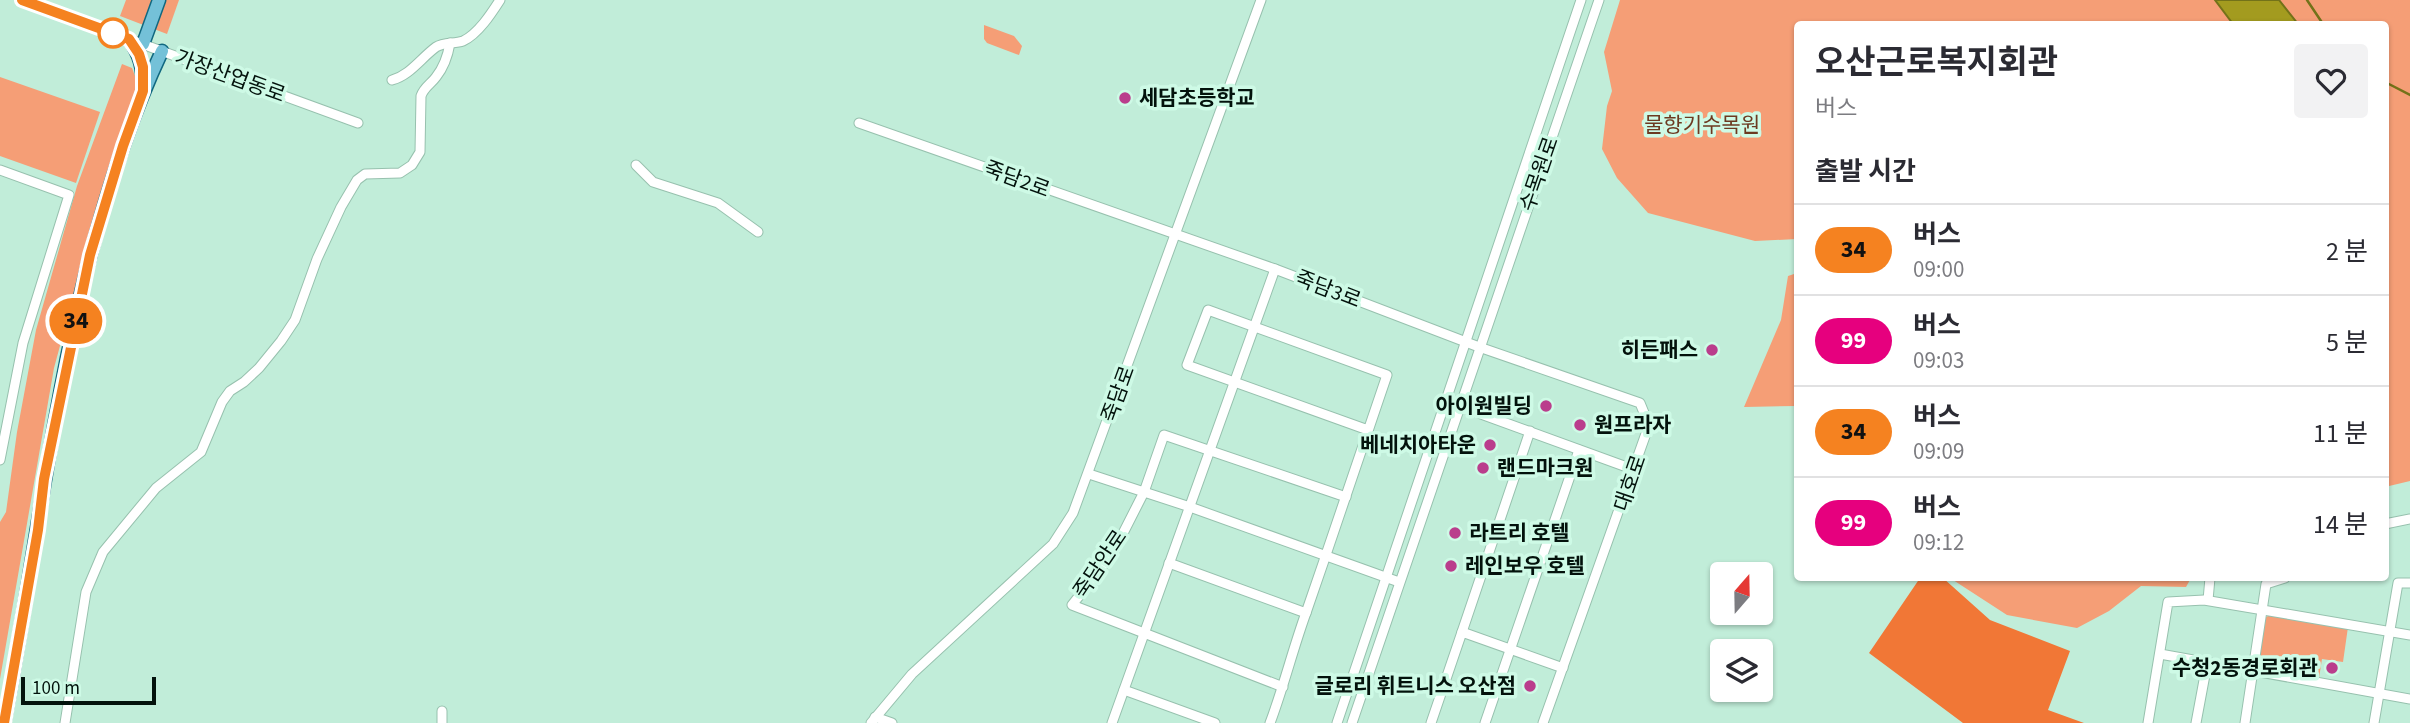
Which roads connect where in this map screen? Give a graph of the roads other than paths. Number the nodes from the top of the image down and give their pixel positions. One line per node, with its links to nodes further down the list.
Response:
1 (22, 0): 7 (street, 가장산업동로)
2 (159, 0): 9 (main road)
3 (500, 0): 8 (street)
4 (1261, 0): 18 (street, 죽담로)
5 (1581, 0): 21 (street, 수목원로)
6 (1598, 0): 22 (street, 수목원로)
7 (129, 39): 9 (street, 가장산업동로); 12 (main road)
8 (450, 43): 11 (street); 67 (street)
9 (143, 44): 10 (street, 가장산업동로)
10 (162, 51): 12 (main road); 13 (street, 가장산업동로)
11 (392, 80)
12 (143, 91): 57 (main road)
13 (358, 123)
14 (859, 123): 18 (street, 죽담2로)
15 (636, 165): 17 (street)
16 (0, 170): 29 (street)
17 (758, 232)
18 (1175, 234): 19 (street, 죽담3로); 31 (street, 죽담로)
19 (1275, 269): 20 (street); 21 (street, 죽담3로)
20 (1254, 327): 23 (street); 23 (street); 25 (street)
21 (1464, 342): 22 (street, 죽담3로); 39 (street, 수목원로)
22 (1479, 347): 24 (street, 수목원로); 30 (street, 대호로)
23 (1234, 383): 25 (street); 27 (street)
24 (1459, 407): 26 (street); 42 (street, 수목원로)
25 (1368, 430): 33 (street)
26 (1530, 431): 28 (street); 47 (street)
27 (1210, 449): 32 (street, 죽담안로); 33 (street, 죽담안로); 34 (street)
28 (1580, 450): 30 (street); 51 (street)
29 (0, 460)
30 (1635, 470): 54 (street, 대호로)
31 (1089, 474): 32 (street); 64 (street, 죽담로)
32 (1144, 492): 34 (street); 49 (street, 죽담안로)
33 (1346, 497): 37 (street)
34 (1190, 507): 37 (street); 38 (street)
35 (2410, 519): 36 (street)
36 (2389, 523)
37 (1326, 555): 39 (street); 46 (street)
38 (1169, 564): 46 (street); 49 (street)
39 (1385, 577): 42 (street); 73 (street, 수목원로)
40 (2210, 581): 44 (street)
41 (2276, 581): 45 (street)
42 (1399, 583): 74 (street, 수목원로)
43 (2410, 583): 48 (street)
44 (2208, 600): 45 (street); 52 (street)
45 (2262, 610): 48 (street); 55 (street)
46 (1306, 613): 56 (street)
47 (1462, 632): 51 (street); 75 (street)
48 (2391, 632): 50 (street); 59 (street)
49 (1144, 635): 56 (street, 죽담안로); 58 (street)
50 (2410, 635)
51 (1509, 650): 54 (street); 76 (street)
52 (2160, 654): 53 (street); 78 (street)
53 (2207, 664): 55 (street); 79 (street)
54 (1563, 668): 77 (street, 대호로)
55 (2253, 672): 59 (street); 80 (street)
56 (1283, 687): 72 (street)
57 (12, 688): 60 (main road); 62 (main road)
58 (1124, 690): 70 (street); 71 (street)
59 (2379, 693): 61 (street); 81 (street)
60 (0, 696)
61 (2410, 699)
62 (7, 707): 65 (main road); 66 (main road)
63 (442, 710): 68 (street)
64 (873, 720): 69 (street)
65 (4, 723)
66 (14, 723)
67 (65, 723)
68 (443, 723)
69 (892, 723)
70 (1112, 723)
71 (1215, 723)
72 (1270, 723)
73 (1336, 723)
74 (1352, 723)
75 (1431, 723)
76 (1485, 723)
77 (1544, 723)
78 (2148, 723)
79 (2196, 723)
80 (2245, 723)
81 (2374, 723)

